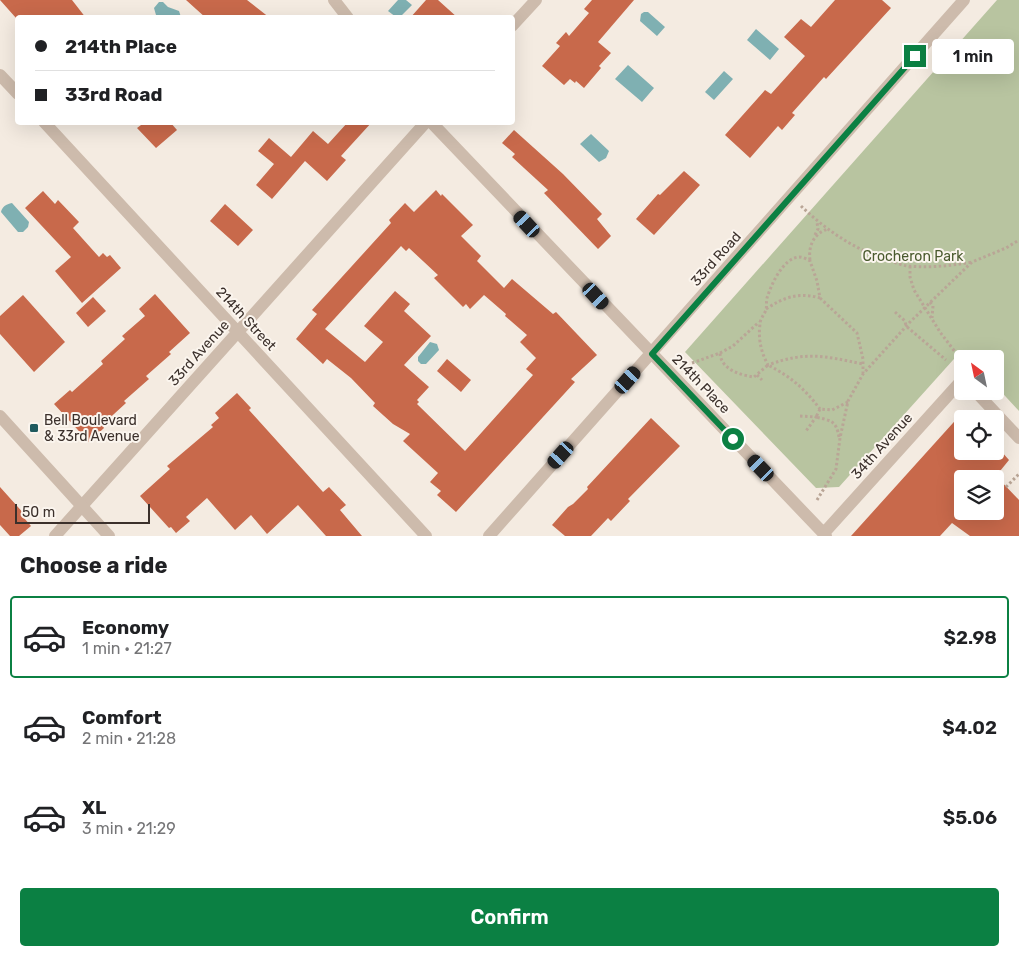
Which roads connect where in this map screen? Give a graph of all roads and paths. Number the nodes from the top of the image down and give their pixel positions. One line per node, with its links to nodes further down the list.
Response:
1 (334, 0): 4 (street)
2 (536, 0): 5 (street)
3 (964, 0): 11 (street, 33rd Road)
4 (346, 15)
5 (515, 23)
6 (0, 75): 7 (street)
7 (15, 91)
8 (47, 125): 29 (street, 214th Street)
9 (423, 125): 29 (street, 33rd Avenue)
10 (434, 125): 32 (street, 214th Place)
11 (791, 196): 12 (path); 32 (street, 33rd Road)
12 (817, 221): 13 (path); 14 (path)
13 (828, 229): 14 (path); 20 (path)
14 (815, 236): 16 (path)
15 (1019, 240): 19 (path)
16 (809, 253): 17 (path); 18 (path)
17 (803, 257): 18 (path); 24 (path)
18 (810, 261): 21 (path)
19 (972, 262): 20 (path); 22 (path)
20 (910, 266): 23 (path)
21 (820, 298): 24 (path); 35 (path)
22 (930, 302): 23 (path); 26 (path)
23 (926, 307): 26 (path); 28 (path)
24 (766, 309): 27 (path)
25 (895, 312): 28 (path)
26 (932, 319): 30 (path)
27 (759, 322): 31 (path); 36 (path)
28 (906, 326): 33 (path); 37 (path)
29 (238, 332): 53 (street, 33rd Avenue); 57 (street, 214th Street)
30 (954, 350)
31 (720, 353): 34 (path); 38 (path)
32 (652, 354): 54 (street, 214th Place); 58 (street, 33rd Road)
33 (946, 360)
34 (692, 363)
35 (863, 364): 36 (path); 37 (path)
36 (768, 365): 38 (path); 43 (path)
37 (863, 374): 42 (path)
38 (757, 376): 39 (path)
39 (762, 380)
40 (954, 389): 54 (street, 34th Avenue)
41 (983, 400): 49 (street)
42 (848, 401): 43 (path); 48 (path)
43 (820, 409): 46 (path)
44 (0, 416): 53 (street)
45 (800, 416): 46 (path)
46 (816, 417): 47 (path); 48 (path)
47 (806, 431)
48 (840, 438): 52 (path)
49 (1019, 438)
50 (1019, 474): 51 (path)
51 (1006, 487)
52 (817, 500)
53 (82, 506): 55 (street, 33rd Avenue); 56 (street)
54 (825, 535)
55 (55, 536)
56 (109, 536)
57 (426, 536)
58 (489, 536)

